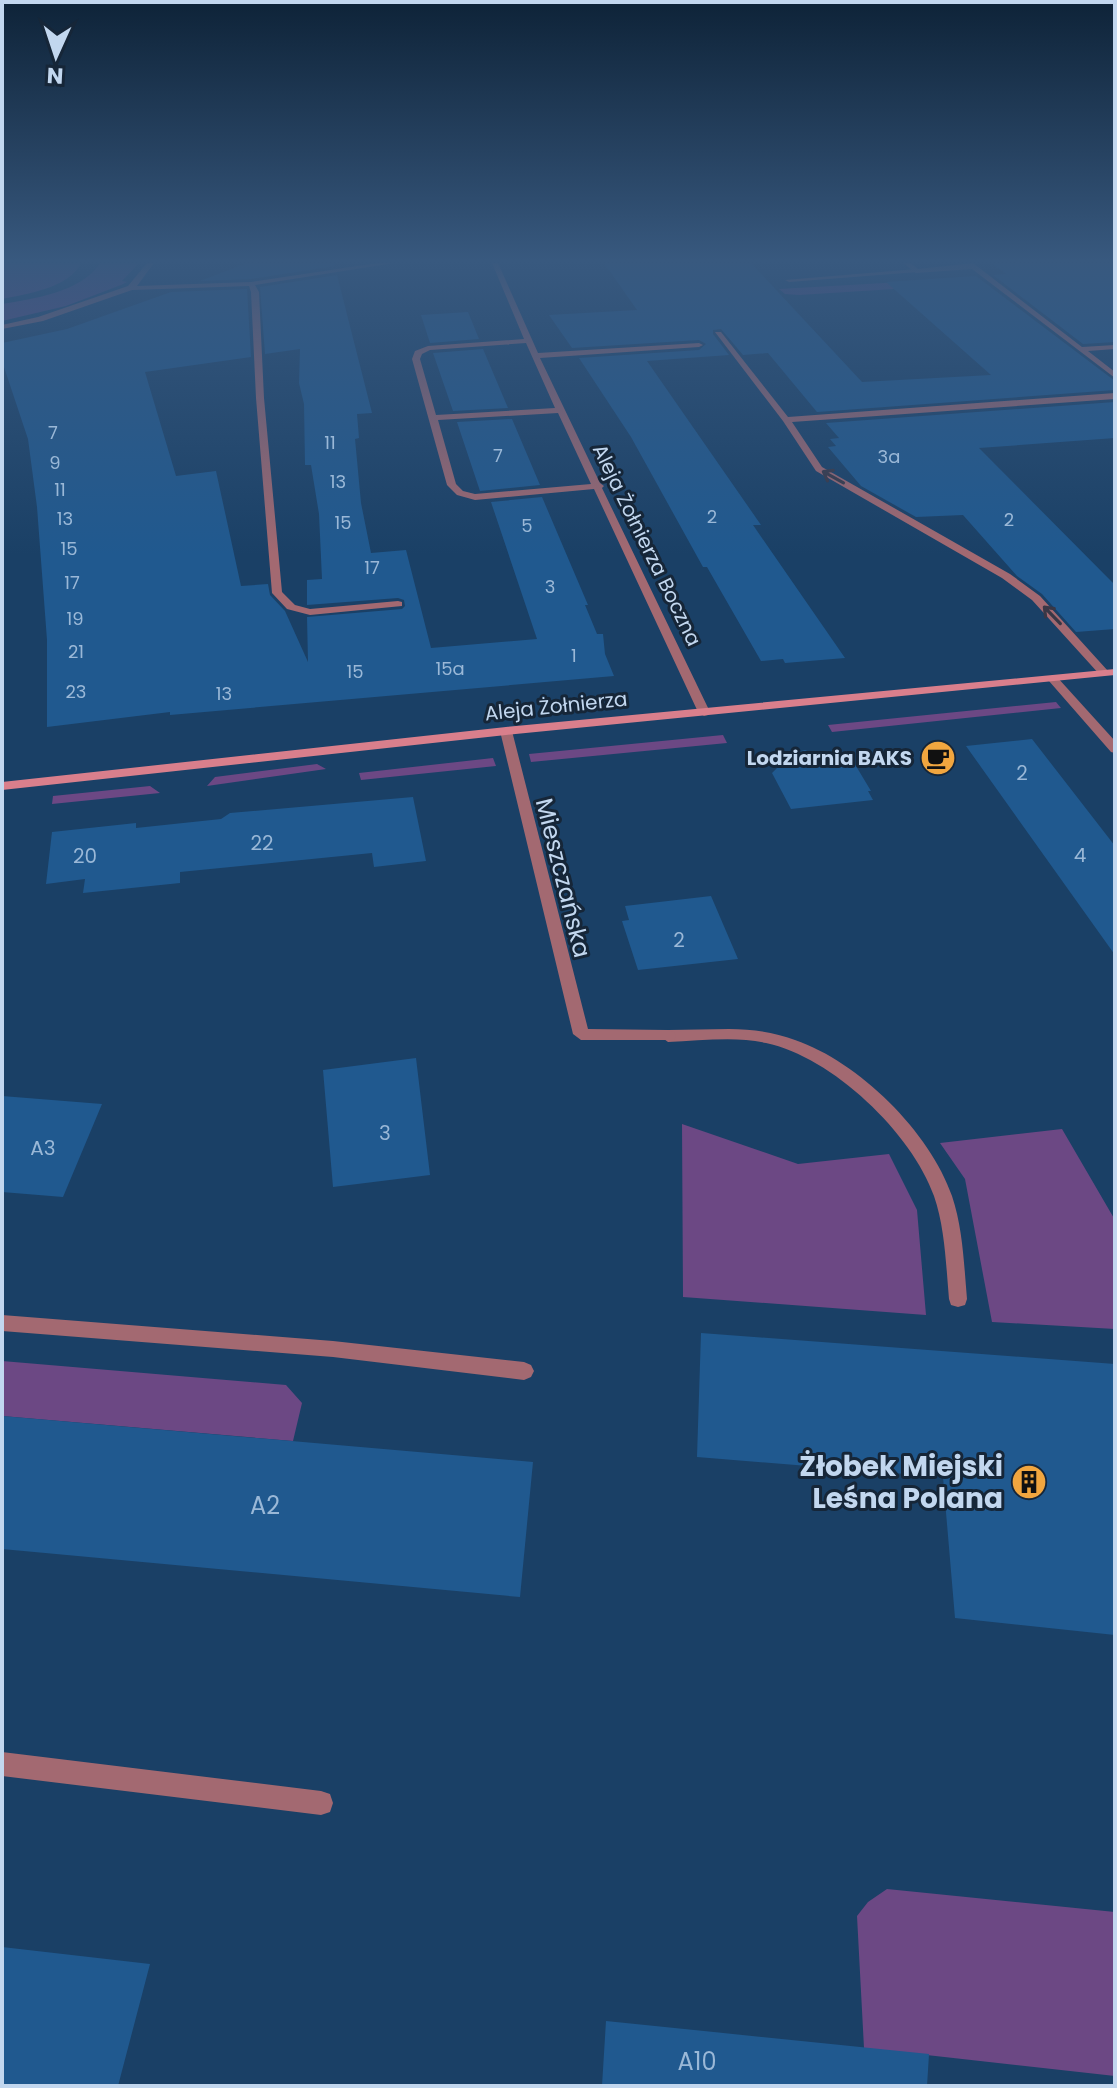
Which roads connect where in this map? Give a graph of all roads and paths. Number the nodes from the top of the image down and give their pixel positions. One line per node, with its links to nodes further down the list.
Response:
1 (258, 360): 12 (street)
2 (416, 360): 9 (street)
3 (537, 360): 8 (street, Aleja Żołnierza Boczna)
4 (739, 360): 10 (street)
5 (1096, 360): 6 (street)
6 (1115, 376)
7 (1115, 396): 10 (street)
8 (562, 410): 9 (street); 11 (street, Aleja Żołnierza Boczna)
9 (433, 418): 11 (street)
10 (786, 420): 13 (street, one-way to 10)
11 (599, 486): 15 (street, Aleja Żołnierza Boczna)
12 (398, 604)
13 (1109, 673): 14 (street, Aleja Żołnierza)
14 (1053, 679): 15 (street, Aleja Żołnierza); 17 (street)
15 (704, 712): 16 (street, Aleja Żołnierza)
16 (506, 731): 18 (street, Aleja Żołnierza); 19 (street, Mieszczańska)
17 (1115, 749)
18 (2, 786)
19 (958, 1299)
20 (2, 1323): 21 (street)
21 (524, 1371)
22 (2, 1764): 23 (street)
23 (321, 1803)

